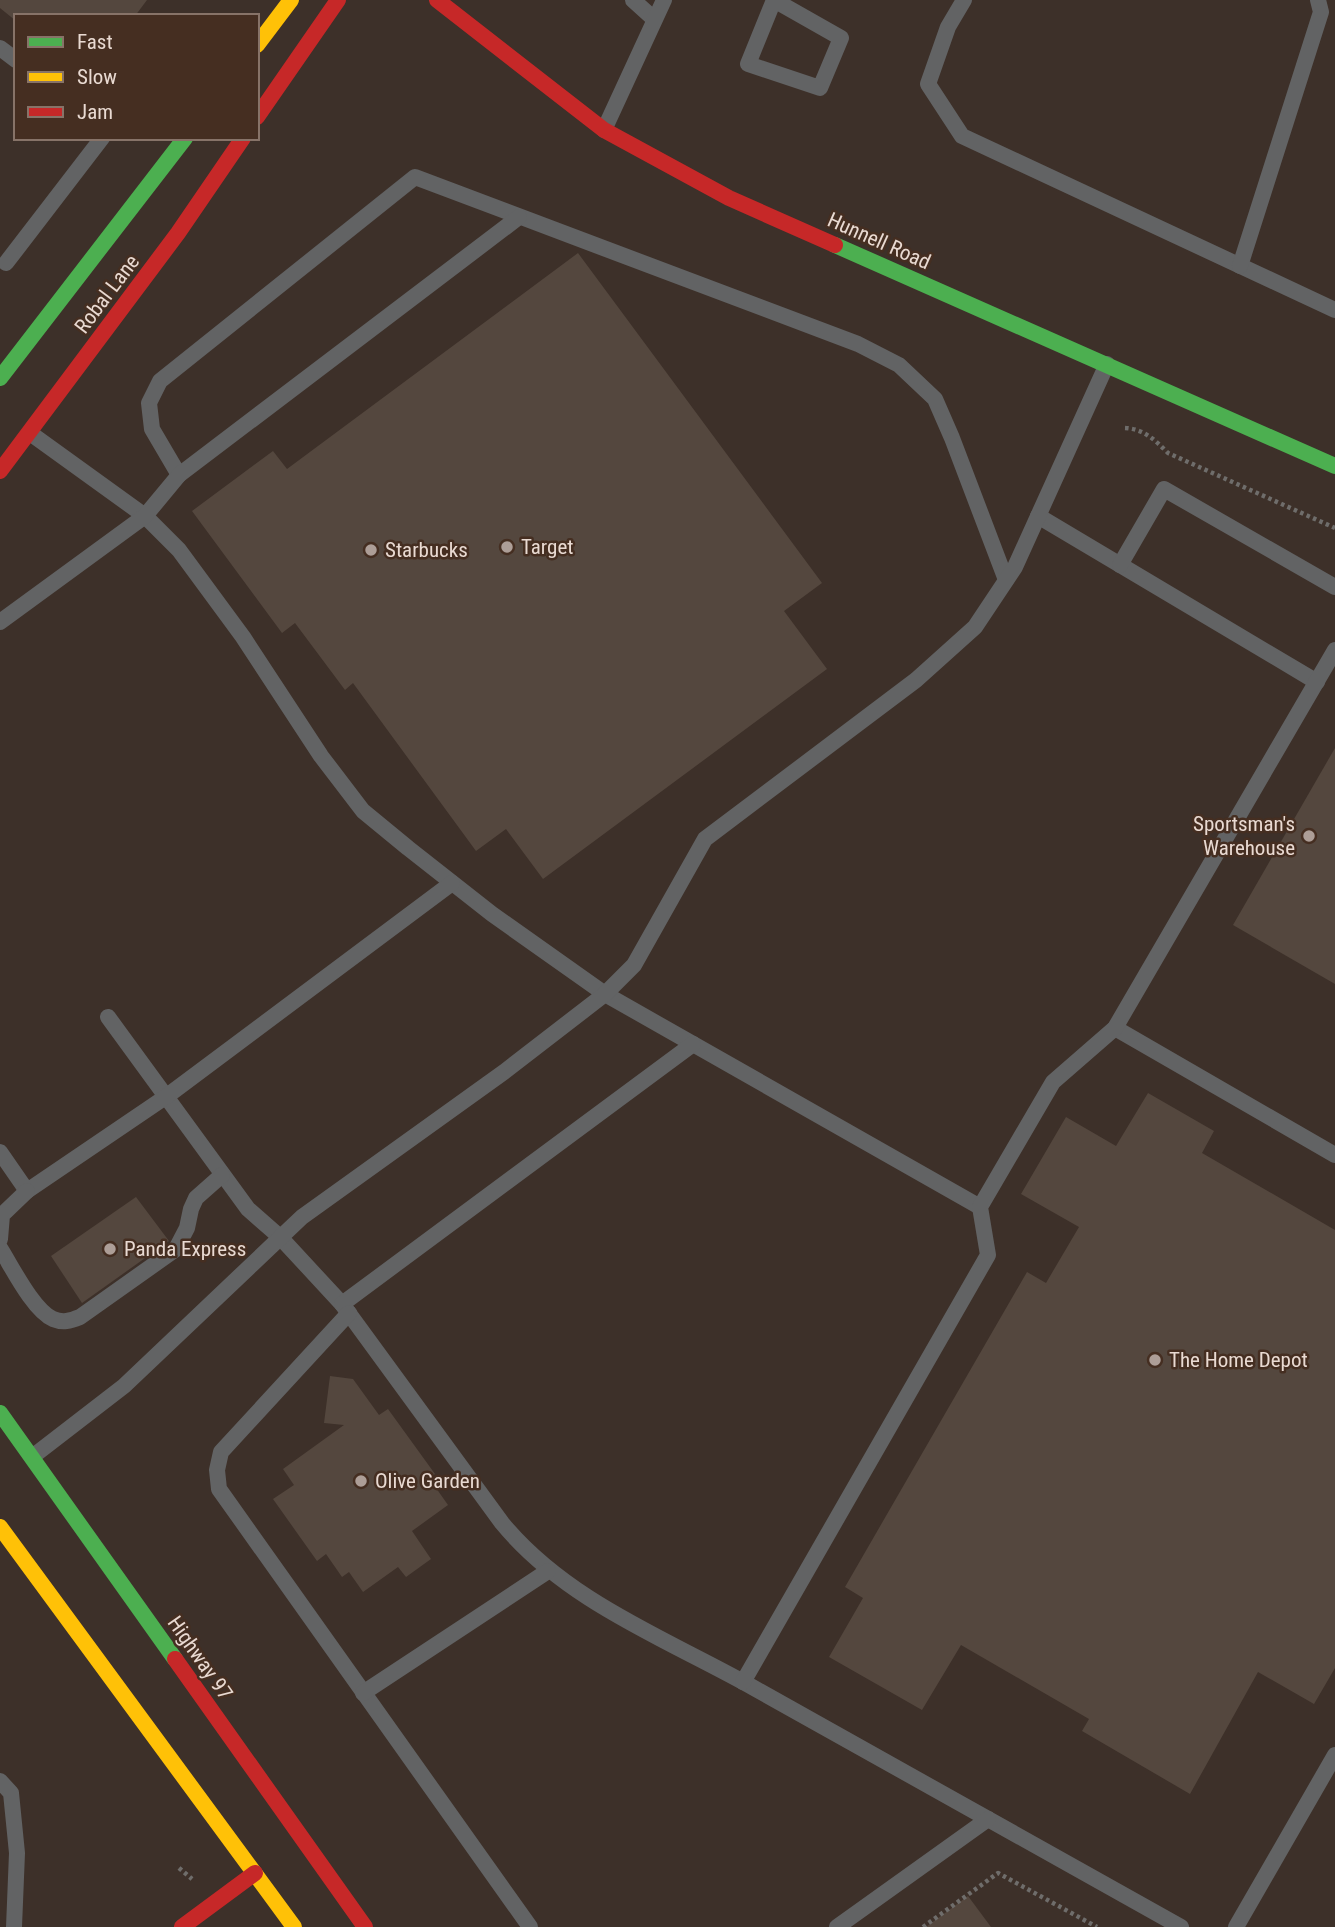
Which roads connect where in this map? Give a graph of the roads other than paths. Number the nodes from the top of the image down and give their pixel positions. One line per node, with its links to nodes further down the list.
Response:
1 (291, 0): 10 (main road)
2 (338, 0): 11 (main road)
3 (437, 0): 12 (main road, Hunnell Road)
4 (633, 0): 9 (lane)
5 (664, 0): 9 (lane)
6 (774, 0): 6 (lane)
7 (964, 0): 18 (lane)
8 (1318, 0): 18 (lane)
9 (654, 19): 12 (lane)
10 (259, 42)
11 (259, 114)
12 (604, 130): 20 (main road, Hunnell Road)
13 (100, 140): 17 (lane)
14 (183, 140): 21 (main road, Robal Lane)
15 (242, 140): 22 (main road, Robal Lane)
16 (519, 217): 25 (lane); 25 (lane); 29 (lane)
17 (6, 263)
18 (1240, 266): 19 (lane)
19 (1335, 310)
20 (1107, 364): 23 (main road, Hunnell Road); 27 (lane)
21 (0, 378)
22 (30, 433): 24 (main road, Robal Lane); 26 (lane)
23 (1335, 466)
24 (0, 471)
25 (179, 475): 26 (lane)
26 (145, 516): 31 (lane); 34 (lane)
27 (1038, 516): 28 (lane); 29 (lane)
28 (1121, 565): 30 (lane); 33 (lane)
29 (1006, 580): 35 (lane)
30 (1335, 587)
31 (0, 622)
32 (1335, 650): 33 (lane)
33 (1317, 682): 37 (lane)
34 (452, 883): 35 (lane); 39 (lane)
35 (605, 993): 38 (lane); 45 (lane)
36 (108, 1017): 39 (lane)
37 (1115, 1028): 41 (lane); 44 (lane)
38 (693, 1044): 44 (lane); 48 (lane)
39 (167, 1097): 42 (lane); 43 (lane)
40 (0, 1152): 43 (lane)
41 (1335, 1155)
42 (222, 1175): 45 (lane); 47 (lane)
43 (27, 1191): 46 (lane)
44 (980, 1207): 53 (lane)
45 (280, 1237): 48 (lane); 50 (lane)
46 (0, 1238)
47 (0, 1248)
48 (346, 1309): 52 (lane); 54 (lane)
49 (0, 1413): 50 (main road, Highway 97)
50 (32, 1457): 62 (main road, Highway 97)
51 (0, 1527): 58 (main road)
52 (548, 1570): 53 (lane); 54 (lane)
53 (743, 1682): 57 (lane)
54 (363, 1693): 63 (lane)
55 (1335, 1755): 66 (lane)
56 (0, 1781): 59 (lane)
57 (988, 1819): 64 (lane); 65 (lane)
58 (255, 1873): 60 (main road); 61 (main road)
59 (13, 1927)
60 (182, 1927)
61 (294, 1927)
62 (365, 1927)
63 (530, 1927)
64 (837, 1927)
65 (1181, 1927)
66 (1236, 1927)

